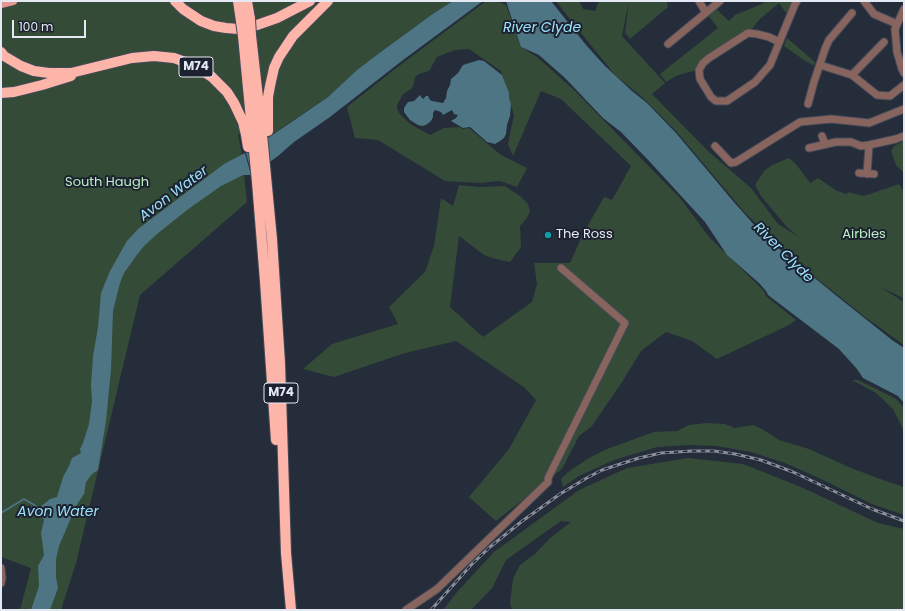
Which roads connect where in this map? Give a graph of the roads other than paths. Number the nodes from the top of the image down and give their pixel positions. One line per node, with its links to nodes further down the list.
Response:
1 (13, 1): 11 (main road)
2 (175, 1): 5 (highway)
3 (238, 1): 15 (highway, M74)
4 (247, 1): 15 (highway, M74)
5 (310, 1)
6 (328, 1): 30 (highway, M74)
7 (699, 1): 13 (street)
8 (720, 1): 13 (street)
9 (797, 1): 18 (street)
10 (867, 2): 16 (street)
11 (1, 4)
12 (904, 9): 16 (street)
13 (706, 13): 20 (street)
14 (852, 14): 23 (street)
15 (245, 20): 17 (highway, M74, bridge)
16 (897, 24): 24 (street)
17 (247, 36): 30 (highway, M74); 31 (highway, M74)
18 (779, 42): 18 (street)
19 (884, 42): 25 (street)
20 (668, 44)
21 (1, 52): 22 (highway, M74)
22 (111, 64): 27 (highway, M74); 31 (highway, M74)
23 (820, 64): 25 (street); 28 (street)
24 (904, 73)
25 (852, 75): 26 (street)
26 (904, 86)
27 (1, 93)
28 (808, 104)
29 (904, 109): 36 (street)
30 (264, 121): 39 (highway, M74)
31 (249, 133): 39 (highway, M74)
32 (822, 136): 34 (street)
33 (904, 136): 35 (street)
34 (825, 144): 35 (street); 37 (street)
35 (869, 145): 38 (street)
36 (715, 146)
37 (809, 148)
38 (867, 174)
39 (262, 179): 43 (highway, M74); 44 (highway, M74)
40 (561, 268): 45 (street)
41 (1, 568): 42 (street)
42 (1, 583)
43 (286, 610)
44 (291, 610)
45 (406, 610)

